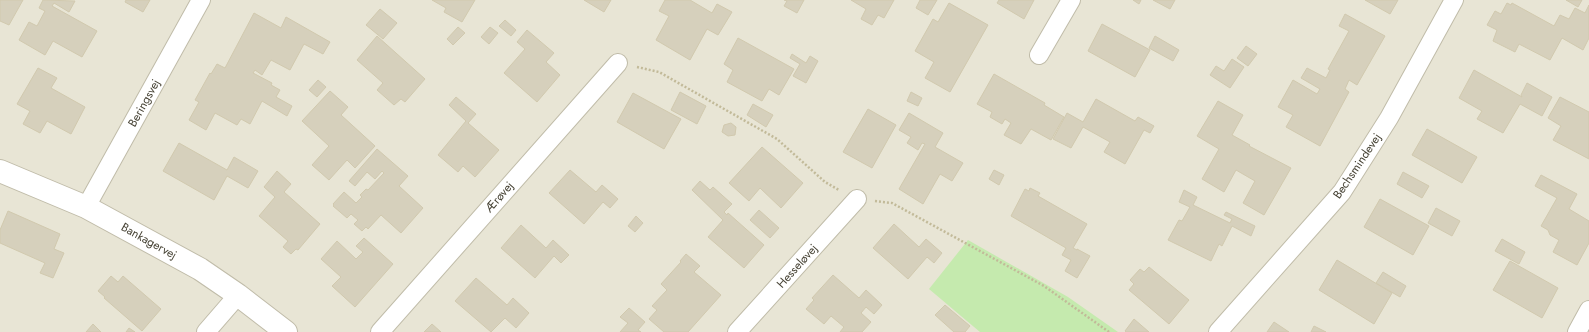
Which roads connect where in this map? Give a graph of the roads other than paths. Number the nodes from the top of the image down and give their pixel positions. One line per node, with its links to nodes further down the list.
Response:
1 (201, 0): 8 (street, Beringsvej)
2 (1071, 0): 4 (street)
3 (1454, 0): 15 (street, Bechsmindevej)
4 (1039, 55)
5 (618, 63): 13 (street, Ærøvej)
6 (0, 171): 8 (street, Bankagervej)
7 (857, 199): 14 (street, Hesseløvej)
8 (86, 207): 9 (street, Bankagervej)
9 (238, 295): 11 (street); 12 (street, Bankagervej)
10 (1589, 310): 16 (street)
11 (206, 332)
12 (286, 332)
13 (380, 332)
14 (737, 332)
15 (1218, 332)
16 (1577, 332)

